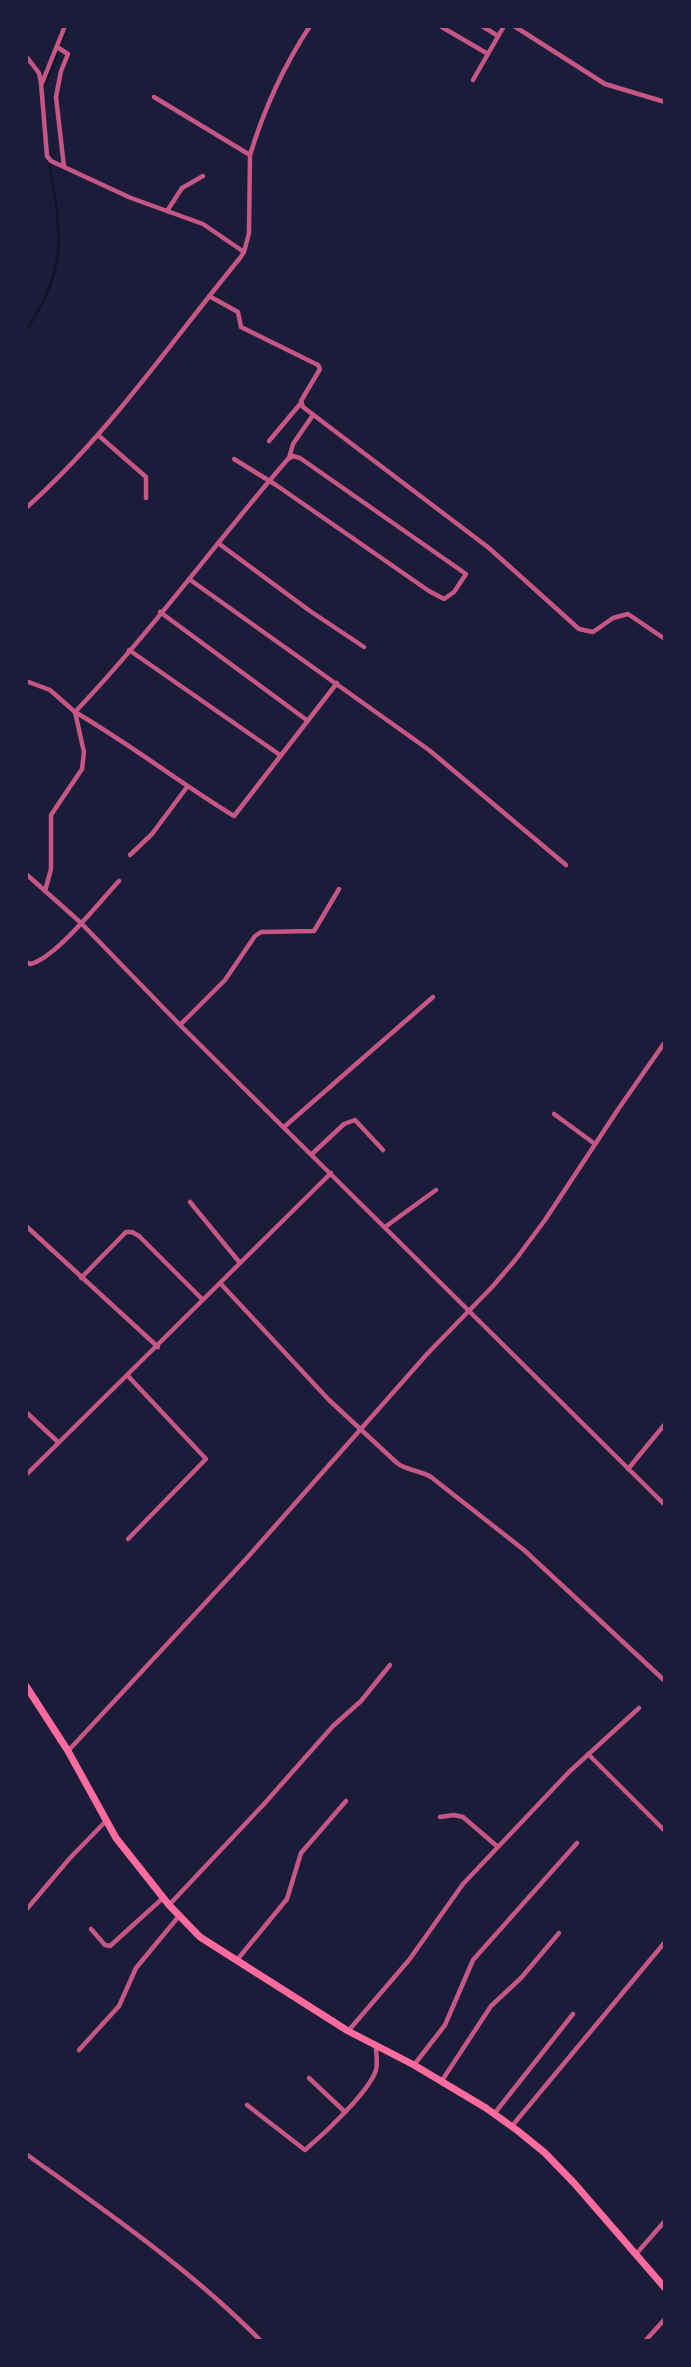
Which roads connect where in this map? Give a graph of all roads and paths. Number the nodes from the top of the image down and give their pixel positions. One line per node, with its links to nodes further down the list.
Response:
1 (65, 26): 8 (street)
2 (310, 26): 15 (street)
3 (440, 26): 9 (street)
4 (482, 26): 7 (street)
5 (504, 26): 7 (street)
6 (514, 26): 14 (street)
7 (498, 36): 9 (street)
8 (60, 48): 12 (street); 16 (street)
9 (488, 54): 11 (street)
10 (26, 56): 12 (street)
11 (473, 80)
12 (41, 83): 16 (street)
13 (154, 97): 15 (street)
14 (665, 102)
15 (250, 155): 19 (street)
16 (62, 166): 18 (street)
17 (203, 176): 18 (street)
18 (167, 211): 19 (street)
19 (244, 252): 20 (street)
20 (209, 296): 21 (street); 23 (street)
21 (301, 403): 22 (street); 24 (street)
22 (313, 415): 25 (street); 33 (street)
23 (98, 435): 28 (street); 29 (street)
24 (269, 441)
25 (289, 458): 27 (street); 27 (street)
26 (234, 459): 27 (street)
27 (269, 481): 30 (street)
28 (146, 498)
29 (26, 508)
30 (218, 543): 31 (street); 34 (street)
31 (189, 579): 32 (street); 37 (street)
32 (160, 612): 35 (street); 39 (street)
33 (665, 639)
34 (364, 647)
35 (129, 650): 38 (street); 40 (street)
36 (26, 681): 38 (street)
37 (337, 683): 39 (street); 43 (street)
38 (75, 712): 41 (street); 47 (street)
39 (308, 721): 40 (street)
40 (281, 755): 41 (street)
41 (187, 786): 42 (street)
42 (130, 855)
43 (566, 865)
44 (26, 874): 47 (street)
45 (119, 881): 48 (street)
46 (339, 889): 51 (street)
47 (45, 891): 48 (street)
48 (80, 922): 49 (street); 51 (street)
49 (26, 962)
50 (433, 997): 54 (street)
51 (180, 1025): 54 (street)
52 (665, 1042): 55 (street)
53 (554, 1114): 55 (street)
54 (284, 1127): 57 (street)
55 (595, 1144): 67 (street)
56 (383, 1150): 57 (street)
57 (312, 1154): 58 (street)
58 (331, 1173): 62 (street); 63 (street)
59 (436, 1190): 62 (street)
60 (190, 1202): 63 (street)
61 (26, 1226): 64 (street)
62 (385, 1227): 67 (street)
63 (240, 1264): 65 (street)
64 (81, 1278): 66 (street); 68 (street)
65 (220, 1283): 66 (street); 72 (street)
66 (203, 1300): 68 (street)
67 (468, 1309): 72 (street); 74 (street)
68 (158, 1346): 69 (street)
69 (128, 1376): 73 (street); 77 (street)
70 (26, 1412): 73 (street)
71 (665, 1424): 74 (street)
72 (360, 1429): 79 (street); 82 (street)
73 (58, 1443): 75 (street)
74 (628, 1469): 76 (street)
75 (26, 1475)
76 (665, 1505)
77 (128, 1539)
78 (390, 1665): 91 (street)
79 (665, 1681)
80 (26, 1686): 82 (highway)
81 (639, 1708): 83 (street)
82 (68, 1751): 86 (highway)
83 (588, 1754): 87 (street); 89 (street)
84 (346, 1801): 97 (street)
85 (440, 1817): 89 (street)
86 (106, 1821): 90 (highway); 92 (street)
87 (665, 1831)
88 (577, 1843): 102 (street)
89 (498, 1847): 99 (street)
90 (163, 1898): 91 (highway); 94 (street)
91 (169, 1905): 93 (highway)
92 (26, 1910)
93 (179, 1916): 97 (highway); 101 (street)
94 (91, 1929)
95 (559, 1933): 104 (street)
96 (665, 1942): 108 (street)
97 (236, 1960): 99 (highway)
98 (573, 2014): 107 (street)
99 (348, 2031): 100 (highway)
100 (376, 2047): 102 (highway); 106 (street)
101 (79, 2050)
102 (414, 2065): 104 (highway)
103 (309, 2078): 106 (street)
104 (441, 2082): 107 (highway)
105 (247, 2105): 106 (street)
106 (344, 2112)
107 (494, 2114): 108 (highway)
108 (512, 2126): 111 (highway)
109 (26, 2154): 114 (street)
110 (665, 2221): 111 (street)
111 (635, 2255): 112 (highway)
112 (665, 2288)
113 (665, 2319): 115 (street)
114 (261, 2341)
115 (645, 2341)

